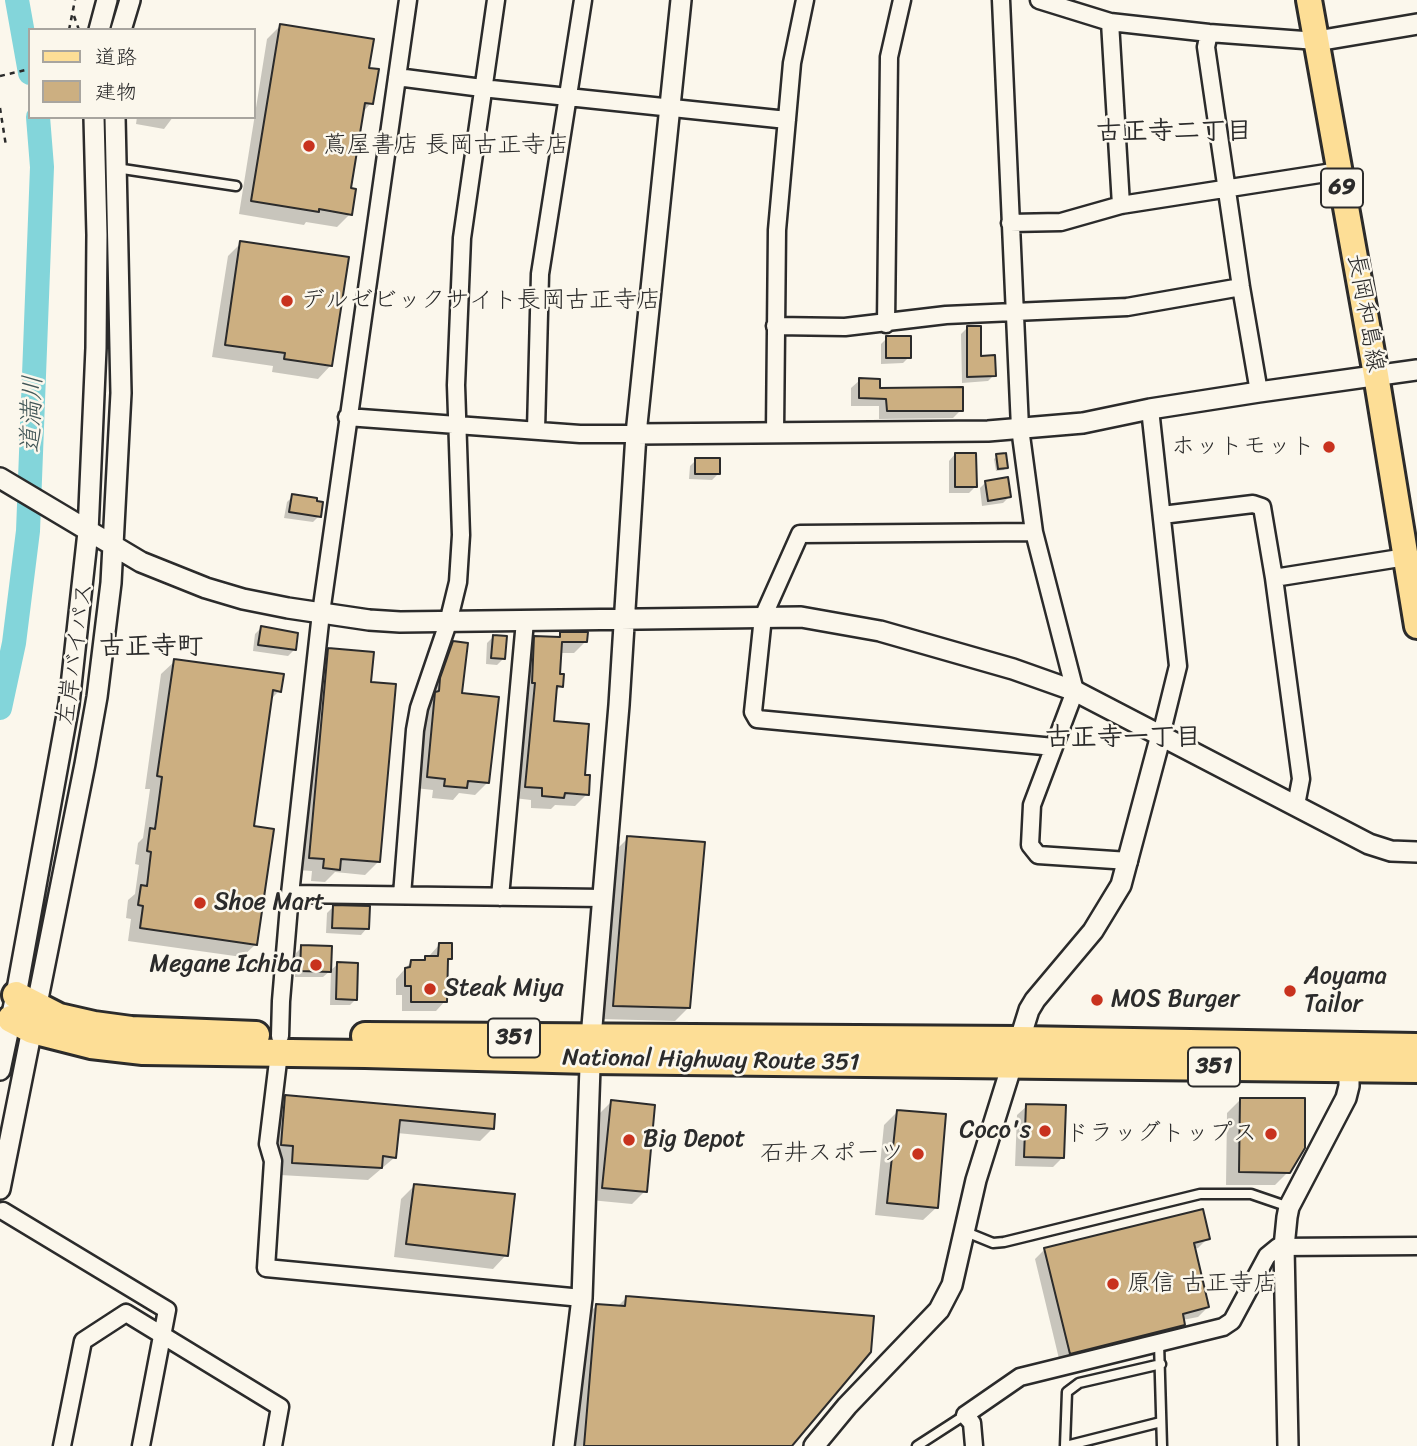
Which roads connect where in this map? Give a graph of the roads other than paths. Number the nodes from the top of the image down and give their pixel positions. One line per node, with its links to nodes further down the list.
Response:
1 (107, 0): 14 (street)
2 (130, 0): 15 (street)
3 (408, 0): 18 (street)
4 (496, 0): 19 (street)
5 (583, 0): 20 (street)
6 (681, 0): 21 (street)
7 (805, 0): 24 (street)
8 (902, 0): 34 (street)
9 (1001, 0): 30 (street)
10 (1039, 0): 12 (street)
11 (1309, 0): 17 (main road, 長岡和島線 / 69)
12 (1111, 22): 16 (street); 29 (street)
13 (1417, 24): 17 (street)
14 (100, 28)
15 (122, 28)
16 (1209, 33): 17 (street); 28 (street)
17 (1317, 41): 26 (main road, 長岡和島線 / 69)
18 (397, 77): 19 (street); 40 (street)
19 (482, 88): 20 (street); 41 (street)
20 (569, 96): 21 (street); 43 (street)
21 (669, 107): 24 (street); 45 (street)
22 (94, 119): 31 (street, 左岸バイパス)
23 (115, 119): 25 (street, 左岸バイパス)
24 (787, 120): 35 (street)
25 (116, 168): 27 (lane); 31 (street); 50 (street, 左岸バイパス)
26 (1339, 171): 28 (street); 37 (main road, 長岡和島線 / 69)
27 (236, 186)
28 (1227, 188): 29 (street); 32 (street)
29 (1121, 205): 30 (street)
30 (1010, 223): 33 (street)
31 (97, 235): 48 (street, 左岸バイパス)
32 (1241, 287): 33 (street); 38 (street)
33 (1015, 312): 34 (street); 42 (street)
34 (886, 324): 35 (street)
35 (775, 326): 44 (street)
36 (1417, 370): 37 (street)
37 (1376, 375): 38 (street); 51 (main road, 長岡和島線 / 69)
38 (1259, 392): 39 (street)
39 (1150, 409): 42 (street); 47 (street)
40 (347, 417): 41 (street); 53 (street)
41 (457, 426): 43 (street); 57 (street)
42 (1020, 428): 44 (street); 49 (street)
43 (536, 430): 45 (street)
44 (775, 432): 45 (street)
45 (636, 434): 55 (street)
46 (4, 481): 48 (street)
47 (1162, 515): 52 (street); 60 (street)
48 (88, 532): 50 (street); 69 (street, 左岸バイパス)
49 (1034, 532): 54 (street); 59 (street)
50 (114, 546): 53 (street); 69 (street, 左岸バイパス)
51 (1406, 557): 52 (street); 58 (main road, 長岡和島線 / 69)
52 (1274, 578): 62 (street)
53 (321, 613): 57 (street); 65 (street)
54 (763, 617): 55 (street); 59 (street); 61 (street)
55 (625, 620): 56 (street); 68 (street)
56 (525, 621): 57 (street); 67 (street)
57 (448, 623): 66 (street)
58 (1417, 626)
59 (1075, 691): 60 (street); 61 (street)
60 (1161, 735): 62 (street); 64 (street)
61 (1054, 747): 64 (street)
62 (1296, 805): 63 (street)
63 (1417, 852)
64 (1129, 861): 73 (street)
65 (290, 894): 66 (street); 70 (street)
66 (402, 895): 67 (street)
67 (500, 897): 68 (street)
68 (603, 898): 72 (street)
69 (24, 1013): 70 (highway, National Highway Route 351 / 351); 76 (street, 左岸バイパス); 77 (street, 左岸バイパス)
70 (279, 1044): 72 (highway, National Highway Route 351 / 351); 83 (street)
71 (1417, 1047): 73 (highway, National Highway Route 351 / 351)
72 (590, 1049): 73 (highway, National Highway Route 351 / 351); 83 (street)
73 (1015, 1052): 74 (highway, National Highway Route 351 / 351); 80 (street)
74 (1349, 1069): 75 (highway, National Highway Route 351 / 351); 78 (street)
75 (1417, 1069)
76 (0, 1070)
77 (0, 1189)
78 (1289, 1207): 80 (lane); 82 (street)
79 (3, 1211): 84 (street)
80 (965, 1232): 93 (street)
81 (1417, 1246): 82 (street)
82 (1284, 1247): 85 (street); 98 (street)
83 (582, 1298): 92 (street)
84 (163, 1337): 89 (street); 90 (street); 91 (street)
85 (1159, 1343): 86 (lane); 87 (street)
86 (1161, 1364): 88 (lane); 96 (lane)
87 (965, 1415): 94 (lane); 95 (street)
88 (1161, 1422): 96 (lane); 97 (lane)
89 (62, 1446)
90 (141, 1446)
91 (273, 1446)
92 (564, 1446)
93 (814, 1446)
94 (917, 1446)
95 (974, 1446)
96 (1066, 1446)
97 (1162, 1446)
98 (1288, 1446)

